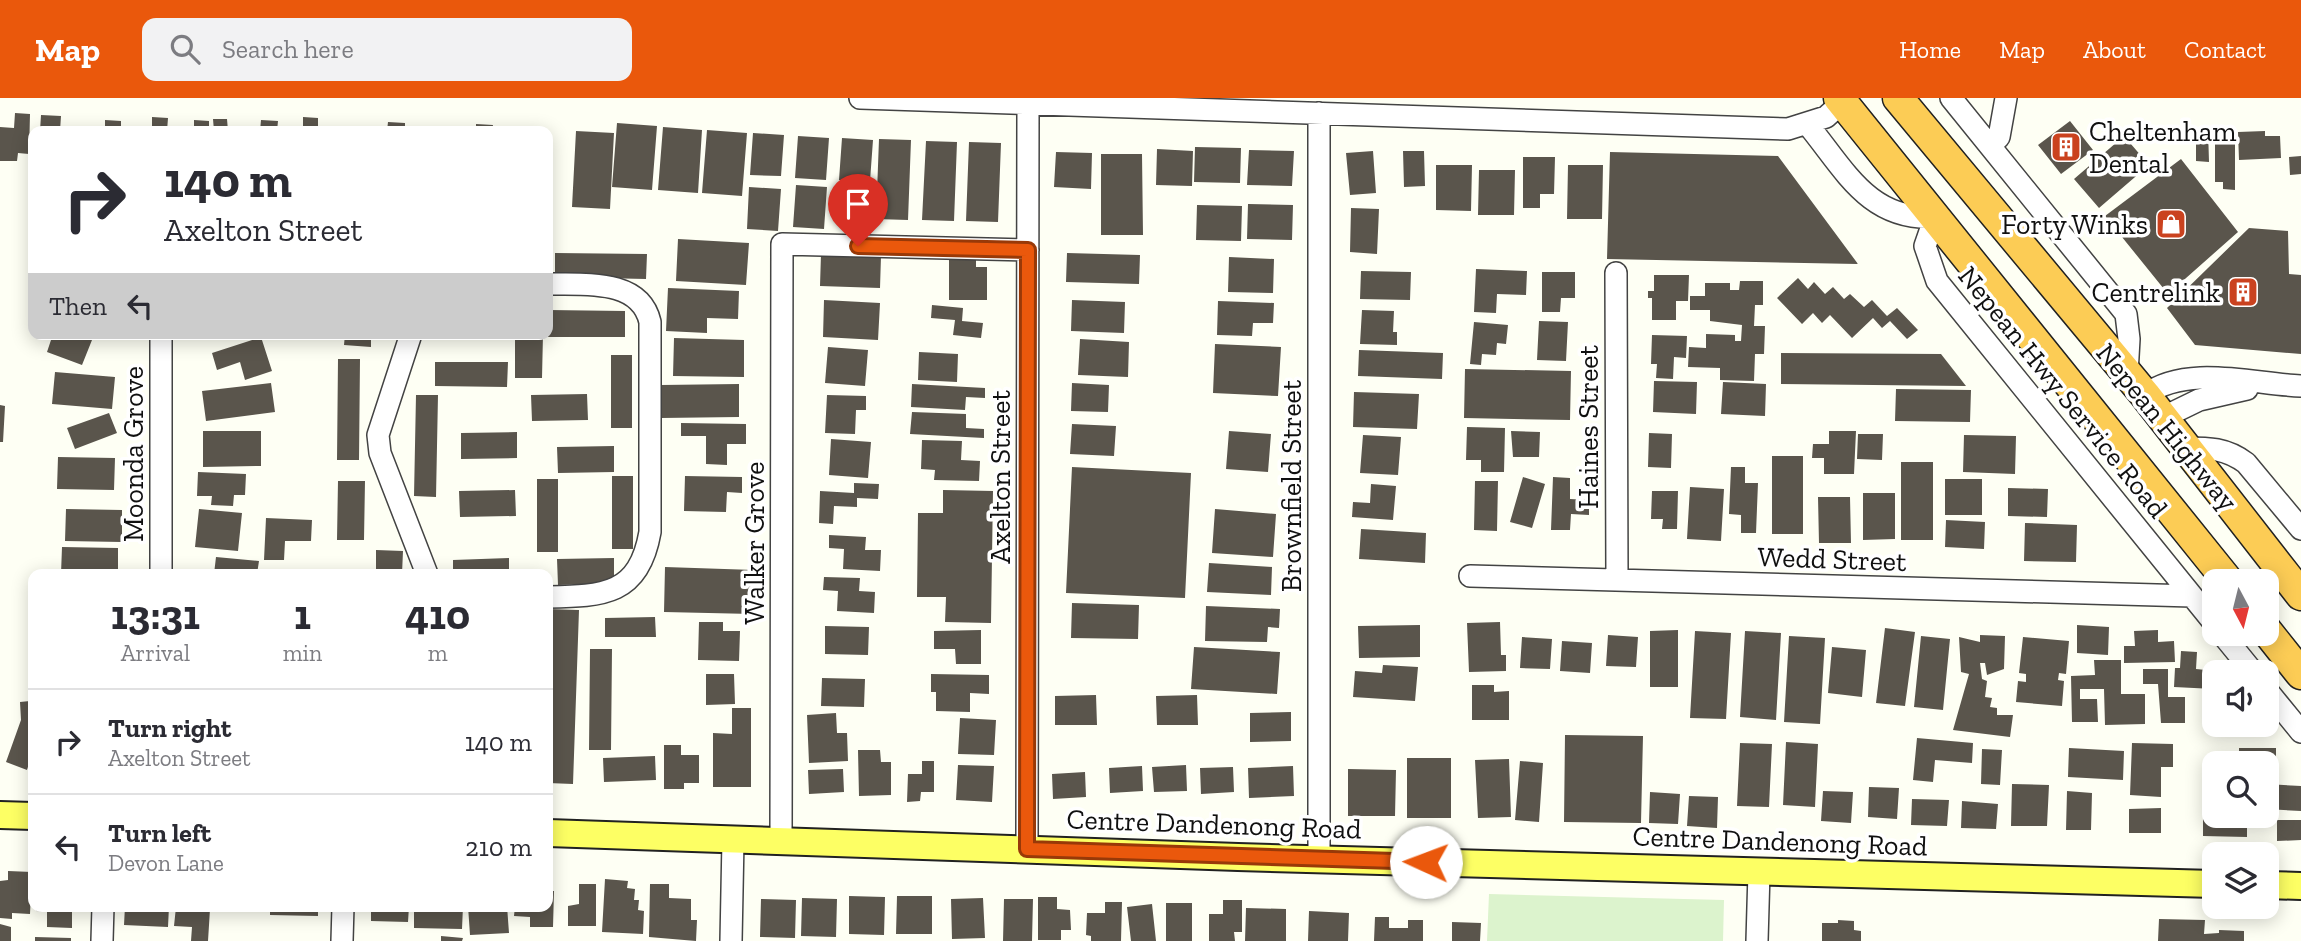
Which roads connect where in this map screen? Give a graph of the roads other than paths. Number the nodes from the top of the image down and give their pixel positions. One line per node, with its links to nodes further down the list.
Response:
1 (860, 98): 6 (street)
2 (1898, 98): 18 (highway, Nepean Highway)
3 (1951, 98): 9 (street)
4 (2006, 98): 9 (street)
5 (1843, 99): 8 (street); 10 (highway, Nepean Highway)
6 (1028, 104): 7 (street); 11 (street, Axelton Street)
7 (1319, 113): 8 (street); 43 (street, Brownfield Street)
8 (1808, 125): 10 (street)
9 (1990, 145): 18 (street)
10 (1935, 216): 19 (highway, Nepean Highway); 28 (street, Nepean Hwy Service Road)
11 (1028, 250): 41 (street, Walker Grove); 42 (street, Axelton Street)
12 (1616, 273): 26 (street, Haines Street)
13 (553, 284): 29 (street)
14 (161, 340): 22 (street, Moonda Grove)
15 (409, 340): 23 (street)
16 (2269, 384): 17 (street); 18 (street); 18 (street)
17 (2301, 386)
18 (2145, 396): 19 (highway); 20 (highway, Nepean Highway)
19 (2111, 433): 24 (highway, Nepean Highway)
20 (2185, 449): 21 (street); 27 (highway, Nepean Highway)
21 (2301, 529)
22 (161, 569)
23 (425, 569)
24 (2219, 569)
25 (1470, 576): 26 (street, Wedd Street)
26 (1617, 580): 28 (street, Wedd Street)
27 (2301, 595)
28 (2192, 596): 30 (street, Nepean Hwy Service Road)
29 (553, 597)
30 (2202, 608)
31 (2232, 646): 33 (street)
32 (2279, 646): 34 (highway)
33 (2243, 660)
34 (2301, 674)
35 (2279, 705): 36 (street)
36 (2301, 732)
37 (0, 815): 38 (main road)
38 (28, 816)
39 (553, 833): 40 (main road, Centre Dandenong Road)
40 (733, 840): 41 (main road, Centre Dandenong Road); 52 (street)
41 (781, 842): 42 (main road, Centre Dandenong Road)
42 (1027, 849): 43 (main road, Centre Dandenong Road)
43 (1320, 859): 44 (main road, Centre Dandenong Road)
44 (1759, 872): 45 (main road, Centre Dandenong Road); 53 (street)
45 (2202, 884)
46 (2279, 886): 47 (main road)
47 (2301, 886)
48 (103, 912): 50 (street)
49 (343, 912): 51 (street)
50 (102, 941)
51 (342, 941)
52 (731, 941)
53 (1757, 941)

